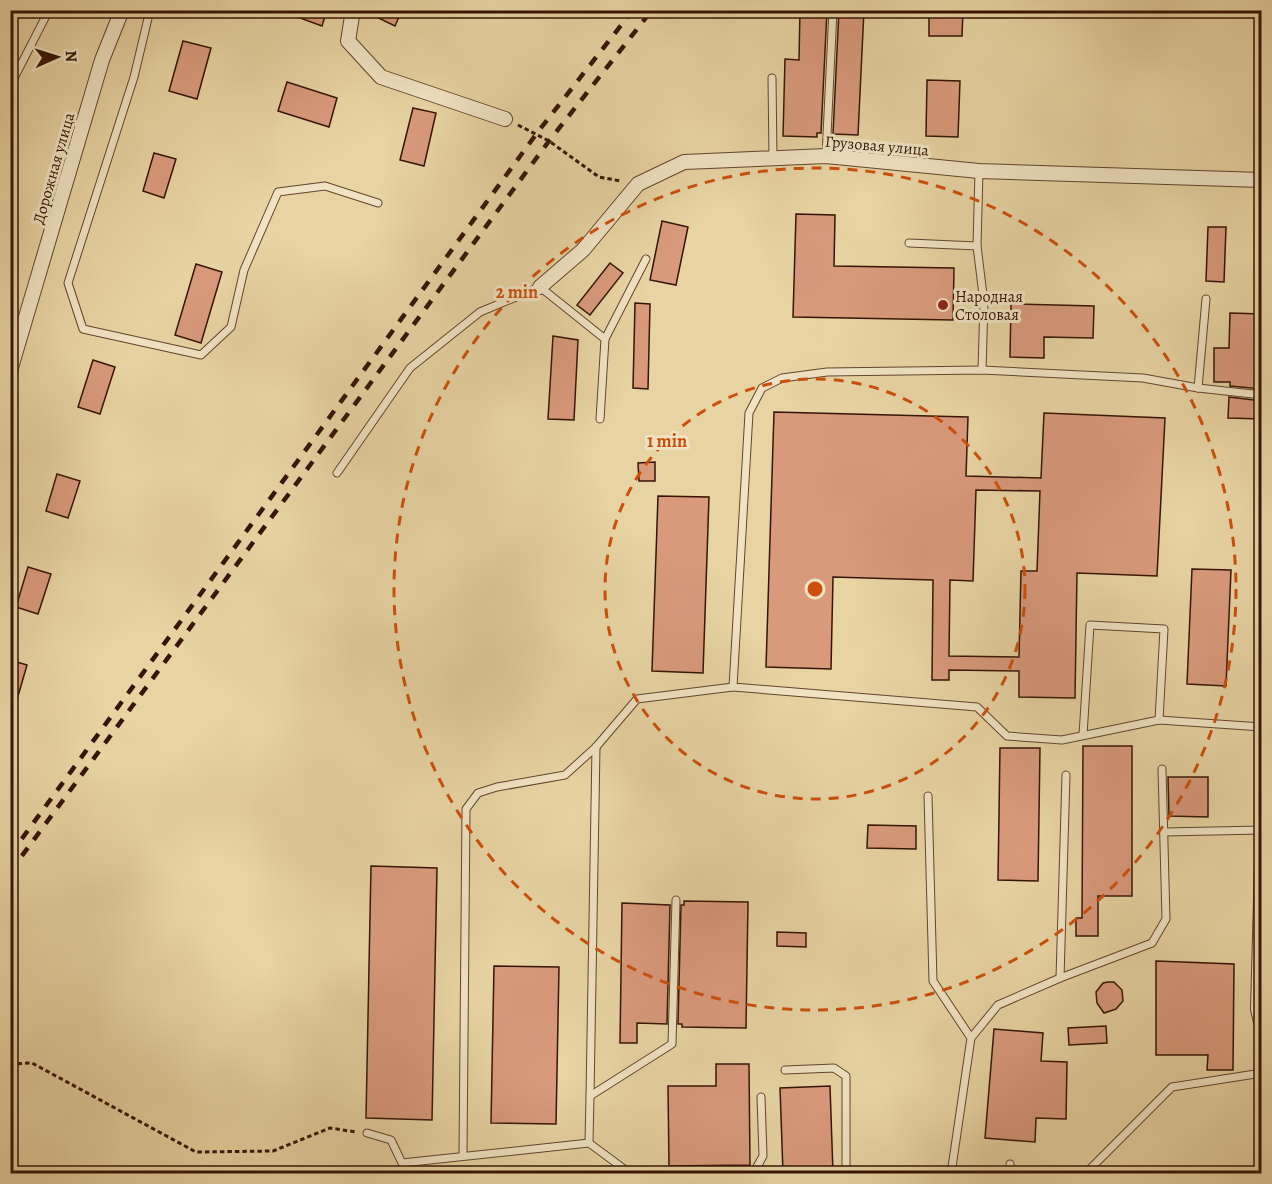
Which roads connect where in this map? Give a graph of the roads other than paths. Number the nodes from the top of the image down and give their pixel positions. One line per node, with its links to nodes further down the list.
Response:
1 (49, 10): 7 (lane)
2 (122, 10): 21 (street, Дорожная улица)
3 (150, 10): 13 (lane)
4 (353, 10): 8 (street)
5 (833, 10): 9 (lane)
6 (772, 78): 10 (lane)
7 (10, 86)
8 (505, 120)
9 (825, 156): 10 (street, Грузовая улица); 11 (street, Грузовая улица)
10 (773, 159): 17 (street, Грузовая улица)
11 (979, 171): 12 (street, Грузовая улица); 15 (lane)
12 (1262, 180)
13 (378, 203)
14 (909, 243): 15 (lane)
15 (977, 246): 20 (lane)
16 (646, 259): 19 (lane)
17 (540, 287): 19 (lane); 25 (lane)
18 (1206, 299): 22 (lane)
19 (605, 339): 24 (lane)
20 (981, 370): 22 (lane); 26 (lane)
21 (10, 371)
22 (1198, 388): 23 (lane)
23 (1262, 395)
24 (600, 419)
25 (338, 473)
26 (734, 687): 29 (lane); 30 (lane)
27 (1159, 720): 28 (lane); 29 (lane); 29 (lane)
28 (1262, 727)
29 (1083, 735)
30 (596, 747): 43 (lane); 47 (lane)
31 (1162, 769): 35 (lane)
32 (1066, 775): 38 (lane)
33 (928, 796): 40 (lane)
34 (1262, 830): 35 (lane)
35 (1164, 832): 38 (lane)
36 (1262, 863): 39 (street)
37 (676, 900): 43 (lane)
38 (1060, 978): 40 (lane)
39 (1262, 1026)
40 (971, 1038): 52 (lane)
41 (785, 1070): 51 (lane)
42 (1261, 1073): 54 (lane); 55 (lane)
43 (590, 1096): 46 (lane)
44 (761, 1097): 50 (lane)
45 (367, 1133): 47 (lane)
46 (589, 1143): 47 (lane); 49 (lane)
47 (463, 1156)
48 (1010, 1164): 53 (lane)
49 (631, 1173)
50 (753, 1173)
51 (846, 1173)
52 (951, 1173)
53 (1010, 1173)
54 (1085, 1173)
55 (1260, 1173)

